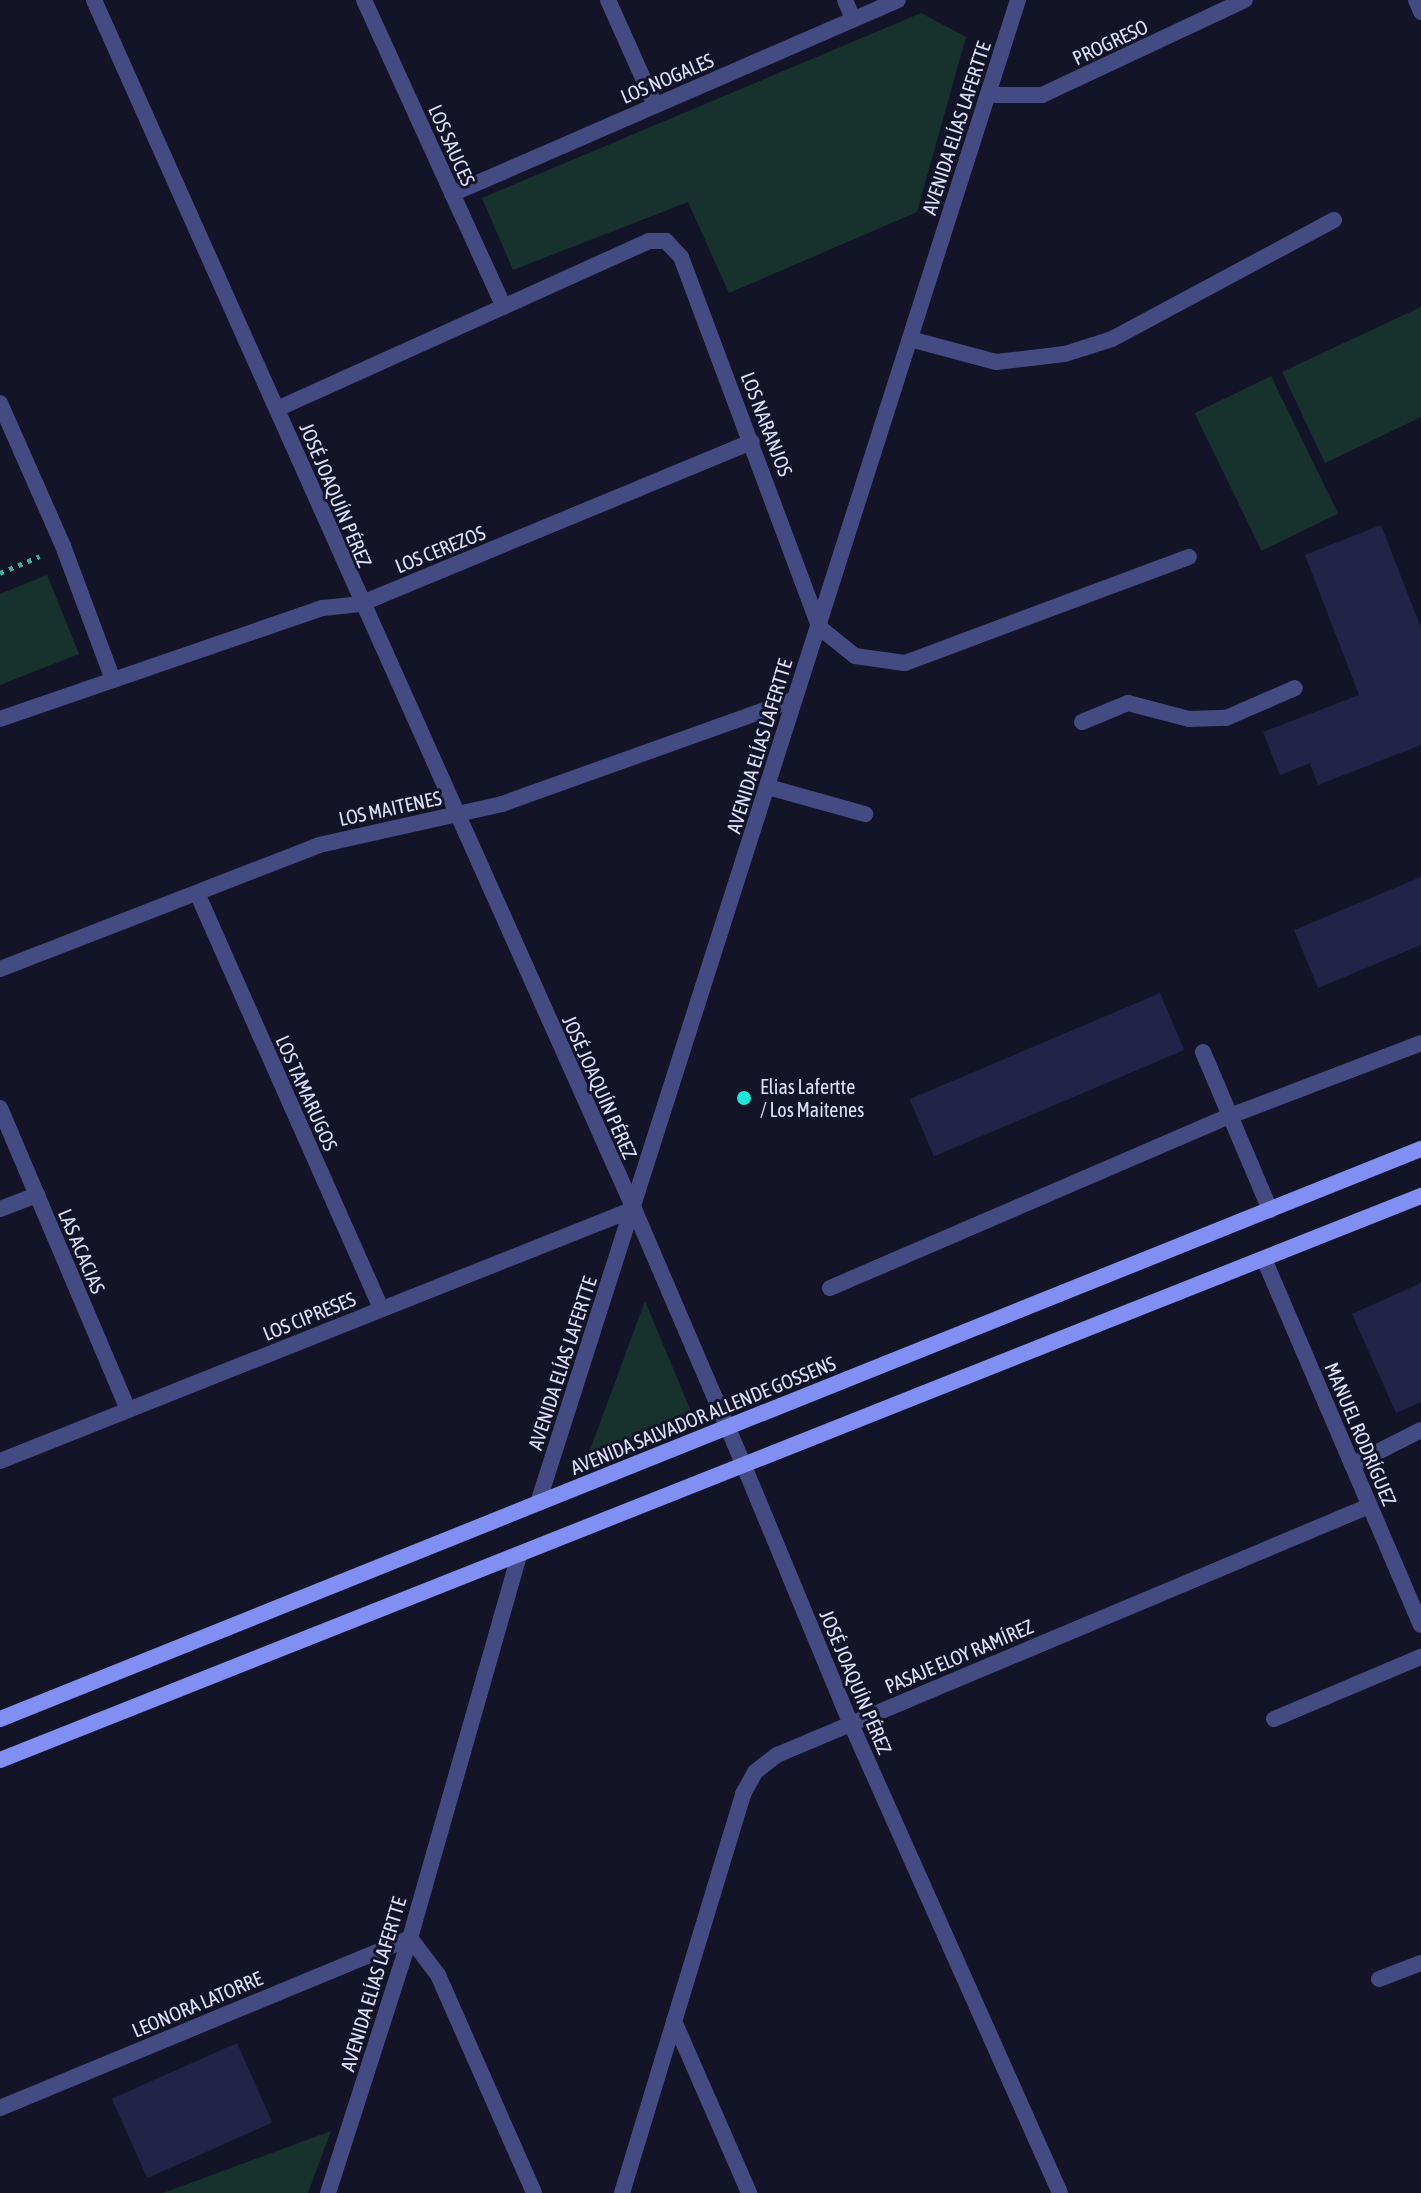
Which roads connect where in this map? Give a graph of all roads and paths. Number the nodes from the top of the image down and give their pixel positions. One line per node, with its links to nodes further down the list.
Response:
1 (94, 0): 18 (street, JOSÉ JOAQUÍN PÉREZ)
2 (364, 0): 13 (street, LOS SAUCES)
3 (608, 0): 12 (street)
4 (845, 0): 10 (street)
5 (898, 0): 10 (street, LOS NOGALES)
6 (1018, 0): 11 (street, AVENIDA ELÍAS LAFERTTE)
7 (1245, 0): 11 (street, PROGRESO)
8 (1416, 0): 9 (street)
9 (1421, 12)
10 (853, 19): 12 (street, LOS NOGALES)
11 (988, 95): 16 (street, AVENIDA ELÍAS LAFERTTE)
12 (655, 105): 13 (street, LOS NOGALES)
13 (452, 194): 15 (street, LOS SAUCES)
14 (1334, 220): 16 (street)
15 (504, 307): 18 (street); 19 (street, LOS NARANJOS)
16 (910, 339): 24 (street, AVENIDA ELÍAS LAFERTTE)
17 (0, 403): 20 (street)
18 (277, 409): 23 (street, JOSÉ JOAQUÍN PÉREZ)
19 (752, 442): 23 (street, LOS CEREZOS); 24 (street, LOS NARANJOS)
20 (63, 546): 22 (path); 25 (street)
21 (1189, 557): 24 (street)
22 (0, 573)
23 (360, 604): 25 (street, LOS CEREZOS); 31 (street, JOSÉ JOAQUÍN PÉREZ)
24 (819, 627): 27 (street, AVENIDA ELÍAS LAFERTTE)
25 (113, 680): 28 (street, LOS CEREZOS)
26 (1295, 688): 29 (street)
27 (793, 700): 30 (street, AVENIDA ELÍAS LAFERTTE); 31 (street, LOS MAITENES)
28 (0, 719)
29 (1082, 722)
30 (768, 787): 32 (street); 43 (street, AVENIDA ELÍAS LAFERTTE)
31 (459, 814): 33 (street, LOS MAITENES); 43 (street, JOSÉ JOAQUÍN PÉREZ)
32 (865, 814)
33 (197, 893): 34 (street, LOS MAITENES); 47 (street, LOS TAMARUGOS)
34 (0, 968)
35 (1421, 1043): 38 (street)
36 (1203, 1052): 38 (street)
37 (0, 1108): 40 (street, LAS ACACIAS)
38 (1230, 1116): 44 (street); 46 (street)
39 (1421, 1149): 44 (main road, AVENIDA SALVADOR ALLENDE GOSSENS)
40 (37, 1195): 42 (street); 48 (street, LAS ACACIAS)
41 (1421, 1196): 45 (main road)
42 (0, 1209)
43 (634, 1209): 47 (street, LOS CIPRESES); 49 (street, JOSÉ JOAQUÍN PÉREZ); 54 (street, AVENIDA ELÍAS LAFERTTE)
44 (1270, 1210): 49 (main road, AVENIDA SALVADOR ALLENDE GOSSENS)
45 (1264, 1259): 52 (street, MANUEL RODRÍGUEZ); 53 (main road)
46 (830, 1288)
47 (381, 1309): 48 (street, LOS CIPRESES)
48 (128, 1410): 51 (street, LOS CIPRESES)
49 (728, 1427): 53 (street, JOSÉ JOAQUÍN PÉREZ); 54 (main road, AVENIDA SALVADOR ALLENDE GOSSENS)
50 (1421, 1430): 52 (street)
51 (0, 1461)
52 (1352, 1465): 55 (street, MANUEL RODRÍGUEZ)
53 (744, 1466): 56 (main road); 61 (street, JOSÉ JOAQUÍN PÉREZ)
54 (538, 1503): 59 (main road, AVENIDA SALVADOR ALLENDE GOSSENS)
55 (1369, 1506): 57 (street, MANUEL RODRÍGUEZ); 61 (street, PASAJE ELOY RAMÍREZ)
56 (519, 1556): 62 (main road); 63 (street, AVENIDA ELÍAS LAFERTTE)
57 (1421, 1625)
58 (1421, 1657): 60 (street)
59 (0, 1719)
60 (1274, 1719)
61 (851, 1724): 66 (street, PASAJE ELOY RAMÍREZ); 72 (street, JOSÉ JOAQUÍN PÉREZ)
62 (0, 1760)
63 (410, 1938): 67 (street, LEONORA LATORRE); 68 (street, AVENIDA ELÍAS LAFERTTE); 69 (street)
64 (1421, 1963): 65 (street)
65 (1379, 1979)
66 (674, 2021): 70 (street, PASAJE ELOY RAMÍREZ); 71 (street)
67 (0, 2108)
68 (328, 2193)
69 (534, 2193)
70 (622, 2193)
71 (749, 2193)
72 (1060, 2193)

